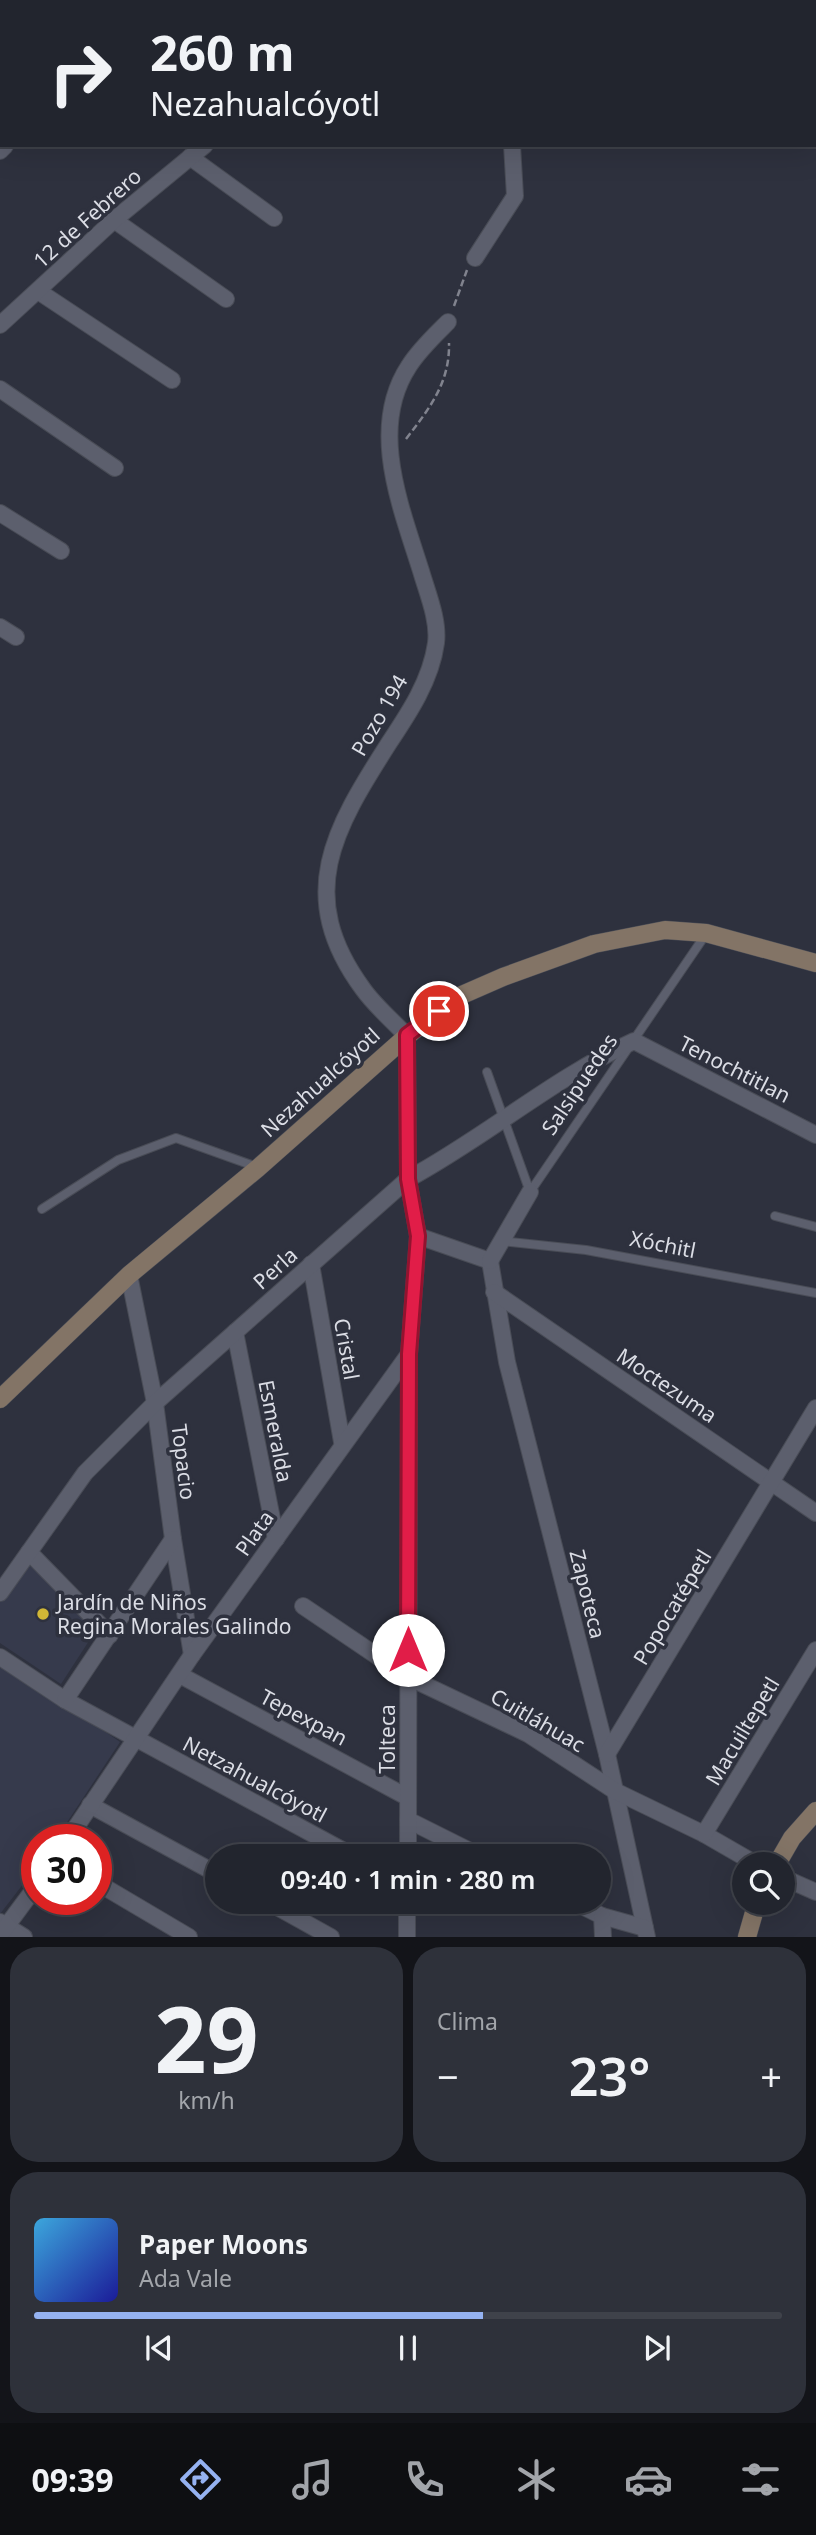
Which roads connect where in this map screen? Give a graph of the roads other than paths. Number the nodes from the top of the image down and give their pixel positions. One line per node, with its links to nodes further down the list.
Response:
1 (202, 147): 3 (street, 12 de Febrero)
2 (512, 147): 6 (street)
3 (190, 157): 4 (street); 5 (street, 12 de Febrero)
4 (275, 218)
5 (114, 220): 7 (street, 12 de Febrero); 8 (street)
6 (475, 258)
7 (38, 291): 10 (street, 12 de Febrero); 11 (street)
8 (226, 299)
9 (448, 322): 20 (street, Pozo 194)
10 (0, 325)
11 (172, 380)
12 (0, 389): 13 (street)
13 (115, 468)
14 (0, 513): 15 (street)
15 (61, 551)
16 (0, 627): 17 (street)
17 (16, 637)
18 (706, 933): 19 (main road, Nezahualcóyotl); 20 (main road, Nezahualcóyotl); 21 (lane, Salsipuedes)
19 (816, 962)
20 (407, 1035): 25 (main road, Nezahualcóyotl); 26 (street, Tolteca)
21 (634, 1041): 23 (street, Perla); 24 (street, Tenochtitlan); 27 (lane, Salsipuedes)
22 (488, 1072): 23 (lane)
23 (503, 1119): 26 (street, Perla); 27 (lane)
24 (816, 1135)
25 (258, 1168): 28 (lane); 35 (main road, Nezahualcóyotl)
26 (408, 1179): 31 (street, Tolteca); 34 (street, Perla)
27 (530, 1192): 32 (street, Salsipuedes)
28 (42, 1209)
29 (775, 1216): 30 (lane)
30 (816, 1227)
31 (418, 1236): 33 (street); 39 (street, Tolteca)
32 (500, 1241): 33 (street, Salsipuedes); 37 (lane, Xóchitl)
33 (490, 1261): 36 (street, Zapoteca)
34 (311, 1264): 38 (street, Perla); 43 (street, Cristal)
35 (130, 1275): 40 (main road, Nezahualcóyotl); 41 (street, Topacio)
36 (494, 1292): 44 (street, Moctezuma); 59 (street, Zapoteca)
37 (816, 1293)
38 (235, 1332): 41 (street, Perla); 47 (street, Esmeralda)
39 (409, 1354): 43 (street, Plata); 56 (street, Tolteca)
40 (0, 1399)
41 (156, 1403): 46 (street, Topacio); 48 (street, Perla)
42 (816, 1408): 44 (street)
43 (342, 1442): 47 (street, Plata)
44 (773, 1482): 45 (street, Moctezuma); 59 (street, Popocatépetl)
45 (816, 1513)
46 (173, 1539): 51 (street); 53 (street, Topacio)
47 (276, 1539): 53 (street, Plata)
48 (29, 1552): 49 (street, Perla); 51 (street)
49 (0, 1593)
50 (303, 1606): 56 (street, Cuitláhuac)
51 (110, 1635): 57 (street)
52 (816, 1650): 66 (street, Macuiltepetl)
53 (192, 1655): 55 (street, Plata)
54 (0, 1657): 57 (street, Netzahualcóyotl)
55 (180, 1675): 58 (street, Plata); 61 (street, Tepexpan)
56 (408, 1676): 60 (street, Cuitláhuac); 61 (street, Tolteca)
57 (65, 1700): 58 (street, Netzahualcóyotl)
58 (136, 1738): 62 (street, Plata); 67 (street, Netzahualcóyotl)
59 (607, 1754): 60 (street, Zapoteca)
60 (615, 1791): 66 (street, Cuitláhuac); 83 (street, Zapoteca)
61 (407, 1797): 64 (street, Tolteca)
62 (90, 1805): 65 (street, Plata); 72 (street)
63 (816, 1811): 71 (main road)
64 (408, 1820): 68 (street, Tolteca); 69 (street)
65 (78, 1824)
66 (704, 1834): 70 (street, Cuitláhuac)
67 (331, 1844)
68 (408, 1844)
69 (456, 1844)
70 (735, 1852)
71 (784, 1852)
72 (205, 1867)
73 (795, 1883): 75 (street)
74 (112, 1891): 85 (street)
75 (816, 1892)
76 (21, 1904): 82 (street)
77 (290, 1914): 86 (street)
78 (407, 1914): 87 (street)
79 (598, 1914): 81 (street)
80 (753, 1915): 89 (main road)
81 (602, 1916): 83 (street); 88 (street)
82 (2, 1927): 84 (street)
83 (646, 1932)
84 (24, 1937)
85 (189, 1937)
86 (331, 1937)
87 (407, 1937)
88 (603, 1937)
89 (747, 1937)

